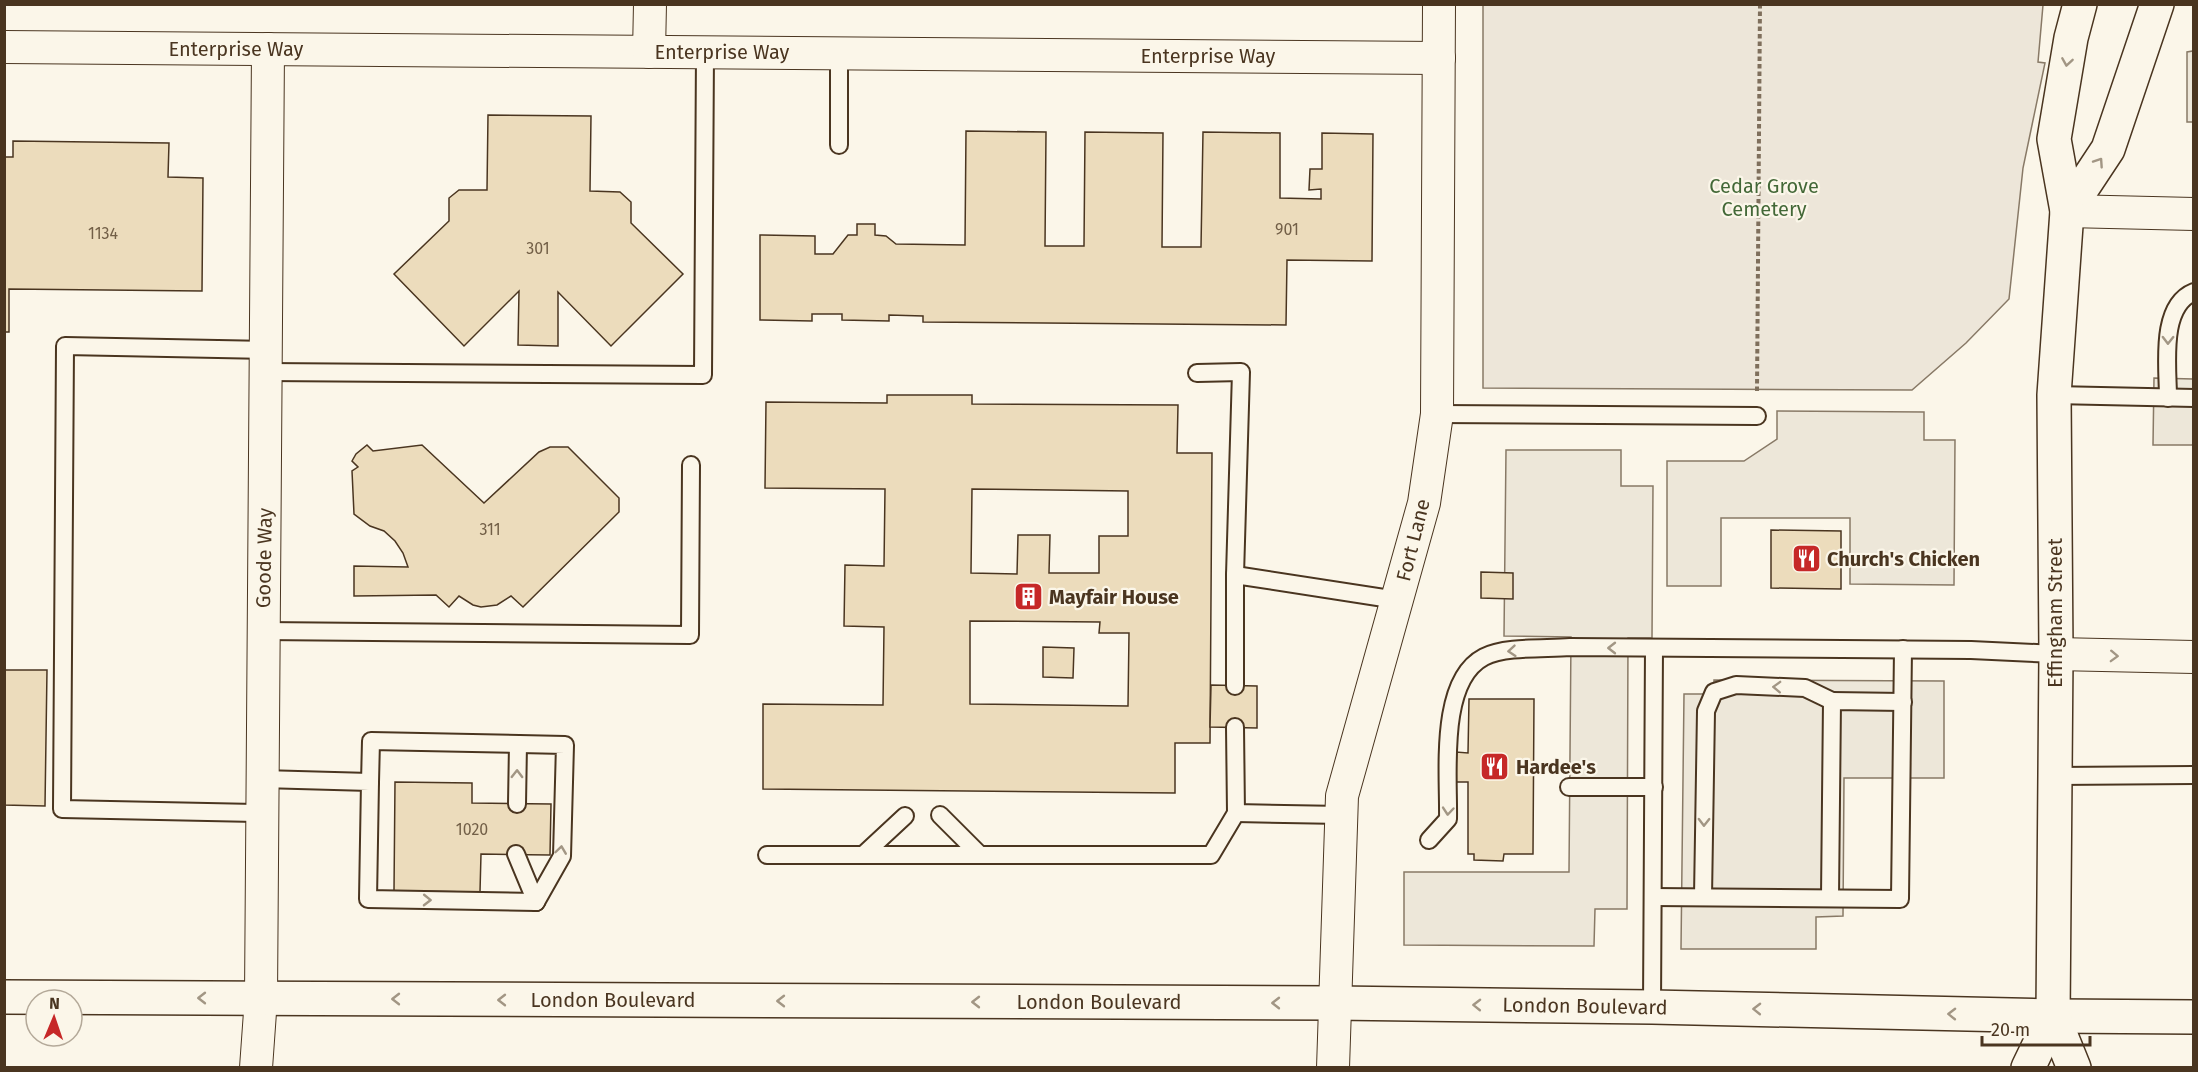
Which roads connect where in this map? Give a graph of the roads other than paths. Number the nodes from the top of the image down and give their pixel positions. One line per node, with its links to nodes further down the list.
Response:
1 (650, 4): 7 (street)
2 (1439, 4): 10 (street, Fort Lane)
3 (2080, 4): 12 (main road, Effingham Street, one-way to 12)
4 (2157, 4): 12 (main road, Effingham Street, one-way to 4)
5 (4, 47): 6 (street, Enterprise Way)
6 (268, 49): 7 (street, Enterprise Way); 15 (street, Goode Way)
7 (649, 52): 8 (street, Enterprise Way)
8 (705, 52): 9 (street, Enterprise Way); 15 (lane)
9 (840, 53): 10 (street, Enterprise Way); 11 (lane)
10 (1439, 58): 20 (street, Fort Lane)
11 (839, 145)
12 (2067, 211): 13 (street); 17 (main road, Effingham Street)
13 (2193, 214)
14 (2193, 292): 18 (lane, one-way to 18)
15 (265, 361): 25 (street, Goode Way); 42 (lane)
16 (1197, 373): 23 (lane)
17 (2054, 395): 18 (lane); 28 (main road, Effingham Street)
18 (2168, 398): 19 (lane)
19 (2193, 398)
20 (1437, 414): 21 (lane); 24 (street, Fort Lane)
21 (1757, 416)
22 (692, 465): 25 (lane)
23 (1235, 575): 24 (lane); 30 (lane)
24 (1398, 600): 45 (street, Fort Lane)
25 (263, 631): 37 (street, Goode Way)
26 (1654, 648): 27 (lane); 40 (lane); 47 (lane, one-way to 47)
27 (1904, 650): 28 (lane); 32 (lane)
28 (2056, 654): 29 (street, one-way to 29); 36 (main road, Effingham Street)
29 (2193, 657)
30 (1235, 686)
31 (1832, 701): 32 (lane); 53 (lane, one-way to 53); 54 (lane)
32 (1903, 702): 54 (lane)
33 (1236, 728): 43 (lane)
34 (518, 744): 38 (lane); 41 (lane, one-way to 34); 55 (lane, one-way to 34)
35 (2193, 775): 36 (lane)
36 (2055, 776): 60 (main road, Effingham Street)
37 (262, 779): 38 (lane); 42 (street, Goode Way)
38 (370, 782): 55 (lane, one-way to 55)
39 (1569, 787): 40 (lane)
40 (1654, 787): 52 (lane)
41 (517, 804)
42 (262, 813): 57 (street, Goode Way)
43 (1236, 813): 45 (lane); 51 (lane)
44 (940, 815): 51 (lane)
45 (1342, 815): 58 (street, Fort Lane)
46 (905, 816): 50 (lane)
47 (1429, 840)
48 (516, 854): 55 (lane)
49 (767, 855): 50 (lane)
50 (863, 855): 51 (lane)
51 (980, 855)
52 (1653, 897): 53 (lane); 59 (lane)
53 (1703, 897): 54 (lane)
54 (1830, 898)
55 (536, 902)
56 (4, 997): 57 (main road, London Boulevard, one-way to 56)
57 (261, 999): 58 (main road, London Boulevard, one-way to 57); 62 (street, Goode Way)
58 (1335, 1003): 59 (main road, London Boulevard, one-way to 58); 63 (street, Fort Lane)
59 (1652, 1006): 60 (main road, London Boulevard, one-way to 59)
60 (2052, 1016): 61 (main road, London Boulevard); 64 (main road, Effingham Street); 65 (main road, Effingham Street)
61 (2193, 1017)
62 (256, 1068)
63 (1333, 1068)
64 (2028, 1068)
65 (2074, 1068)

